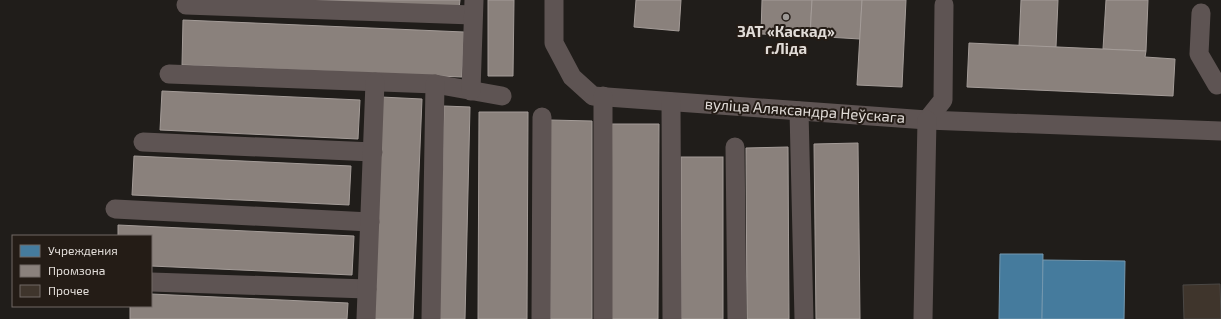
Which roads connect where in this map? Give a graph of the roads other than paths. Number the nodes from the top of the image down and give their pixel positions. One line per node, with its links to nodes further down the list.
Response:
1 (554, 0): 12 (street, вуліца Аляксандра Неўскага)
2 (186, 5): 4 (street)
3 (944, 5): 16 (street)
4 (473, 8): 10 (street)
5 (1201, 13): 9 (street)
6 (169, 74): 7 (street)
7 (375, 82): 8 (street); 20 (street)
8 (435, 84): 10 (street); 26 (street)
9 (1220, 90)
10 (471, 91): 11 (street)
11 (502, 96)
12 (603, 96): 13 (street, вуліца Аляксандра Неўскага); 28 (street)
13 (671, 102): 14 (street, вуліца Аляксандра Неўскага); 29 (street)
14 (799, 111): 16 (street, вуліца Аляксандра Неўскага); 31 (street)
15 (542, 117): 27 (street)
16 (927, 120): 17 (street); 32 (street, вуліца Аляксандра Неўскага)
17 (1221, 131)
18 (143, 142): 20 (street)
19 (735, 148): 30 (street)
20 (373, 152): 22 (street)
21 (115, 209): 22 (street)
22 (370, 222): 24 (street)
23 (152, 282): 24 (street)
24 (368, 289): 25 (street)
25 (366, 319)
26 (431, 319)
27 (541, 319)
28 (603, 319)
29 (672, 319)
30 (737, 319)
31 (804, 319)
32 (923, 319)

